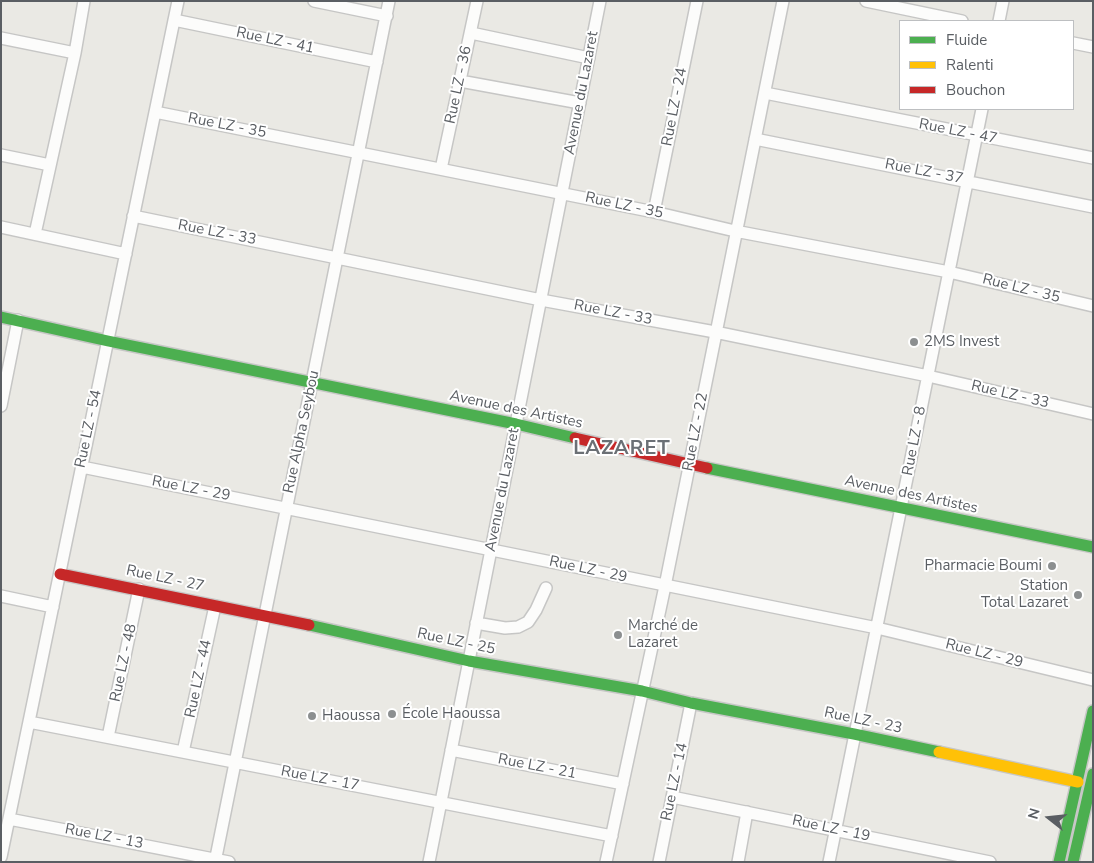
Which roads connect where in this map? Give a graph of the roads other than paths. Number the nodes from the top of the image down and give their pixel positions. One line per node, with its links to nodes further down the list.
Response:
1 (84, 1): 19 (street)
2 (314, 1): 11 (street)
3 (390, 1): 11 (street, Rue Alpha Seybou)
4 (477, 1): 15 (street, Rue LZ - 36)
5 (600, 1): 20 (street, Avenue du Lazaret)
6 (697, 1): 37 (street, Rue LZ - 24)
7 (782, 1): 23 (street, Rue LZ - 22)
8 (866, 1): 13 (street)
9 (1003, 1): 14 (street)
10 (174, 2): 12 (street, Rue LZ - 54)
11 (387, 16): 21 (street, Rue Alpha Seybou)
12 (174, 20): 21 (street, Rue LZ - 41); 26 (street, Rue LZ - 54)
13 (957, 20)
14 (999, 20)
15 (471, 33): 20 (street); 22 (street, Rue LZ - 36)
16 (1, 38): 19 (street)
17 (1074, 43): 18 (street)
18 (1093, 47)
19 (75, 53): 32 (street)
20 (589, 58): 24 (street, Avenue du Lazaret)
21 (377, 62): 29 (street, Rue Alpha Seybou)
22 (460, 80): 24 (street); 33 (street, Rue LZ - 36)
23 (765, 93): 27 (street, Rue LZ - 47); 28 (street, Rue LZ - 22)
24 (580, 103): 35 (street, Avenue du Lazaret)
25 (982, 110): 27 (street, Rue LZ - 8)
26 (155, 112): 29 (street, Rue LZ - 35); 38 (street, Rue LZ - 54)
27 (976, 135): 31 (street, Rue LZ - 47); 34 (street, Rue LZ - 8)
28 (755, 139): 34 (street, Rue LZ - 37); 40 (street, Rue LZ - 22)
29 (359, 152): 33 (street, Rue LZ - 35); 43 (street, Rue Alpha Seybou)
30 (1, 155): 32 (street)
31 (1093, 158)
32 (50, 166): 41 (street)
33 (441, 169): 35 (street, Rue LZ - 35)
34 (967, 181): 36 (street, Rue LZ - 37); 44 (street, Rue LZ - 8)
35 (562, 194): 37 (street, Rue LZ - 35); 45 (street, Avenue du Lazaret)
36 (1093, 207)
37 (654, 212): 40 (street, Rue LZ - 35)
38 (133, 216): 42 (street, Rue LZ - 54); 43 (street, Rue LZ - 33)
39 (1, 227): 41 (street)
40 (735, 231): 44 (street, Rue LZ - 35); 49 (street, Rue LZ - 22)
41 (35, 234): 42 (street)
42 (126, 254): 50 (street, Rue LZ - 54)
43 (338, 257): 45 (street, Rue LZ - 33); 52 (street, Rue Alpha Seybou)
44 (949, 272): 46 (street, Rue LZ - 35); 51 (street, Rue LZ - 8)
45 (541, 300): 49 (street, Rue LZ - 33); 55 (street, Avenue du Lazaret)
46 (1093, 306)
47 (1, 317): 48 (street, Avenue des Artistes)
48 (18, 320): 50 (street, Avenue des Artistes); 53 (street)
49 (715, 332): 51 (street, Rue LZ - 33); 56 (street, Rue LZ - 22)
50 (108, 341): 52 (street, Avenue des Artistes); 57 (street, Rue LZ - 54)
51 (928, 376): 54 (street, Rue LZ - 33); 59 (street, Rue LZ - 8)
52 (313, 383): 55 (street, Avenue des Artistes); 58 (street, Rue Alpha Seybou)
53 (1, 406)
54 (1093, 414)
55 (516, 424): 56 (street, Avenue des Artistes); 61 (street, Avenue du Lazaret)
56 (690, 465): 59 (street, Avenue des Artistes); 63 (street, Rue LZ - 22)
57 (82, 467): 58 (street, Rue LZ - 29); 62 (street, Rue LZ - 54)
58 (286, 508): 61 (street, Rue LZ - 29); 69 (street, Rue Alpha Seybou)
59 (902, 508): 60 (street, Avenue des Artistes); 71 (street, Rue LZ - 8)
60 (1093, 548)
61 (491, 549): 63 (street, Rue LZ - 29); 70 (street, Avenue du Lazaret)
62 (60, 574): 64 (street, Rue LZ - 27); 68 (street, Rue LZ - 54)
63 (665, 586): 71 (street, Rue LZ - 29); 74 (street, Rue LZ - 22)
64 (139, 588): 67 (street, Rue LZ - 27); 79 (street, Rue LZ - 48)
65 (546, 588): 70 (street)
66 (1, 596): 68 (street)
67 (215, 606): 69 (street, Rue LZ - 27); 81 (street, Rue LZ - 44)
68 (53, 607): 77 (street, Rue LZ - 54)
69 (265, 615): 72 (street, Rue LZ - 25); 82 (street, Rue Alpha Seybou)
70 (476, 623): 72 (street, Avenue du Lazaret)
71 (876, 628): 73 (street, Rue LZ - 29); 78 (street, Rue LZ - 8)
72 (469, 661): 74 (street, Rue LZ - 25); 80 (street, Avenue du Lazaret)
73 (1093, 680)
74 (642, 690): 75 (street, Rue LZ - 23); 85 (street, Rue LZ - 22)
75 (691, 703): 78 (street, Rue LZ - 23); 86 (street, Rue LZ - 14)
76 (1093, 711): 84 (street)
77 (29, 722): 79 (street, Rue LZ - 17); 89 (street, Rue LZ - 54)
78 (854, 734): 84 (street, Rue LZ - 23); 90 (street, Rue LZ - 8)
79 (108, 737): 81 (street, Rue LZ - 17)
80 (451, 750): 85 (street, Rue LZ - 21); 87 (street, Avenue du Lazaret)
81 (183, 752): 82 (street, Rue LZ - 17)
82 (235, 762): 87 (street, Rue LZ - 17); 93 (street, Rue Alpha Seybou)
83 (1093, 774): 102 (street)
84 (1078, 782): 101 (street)
85 (623, 784): 91 (street, Rue LZ - 22)
86 (672, 797): 88 (street, Rue LZ - 19); 97 (street, Rue LZ - 14)
87 (440, 803): 91 (street, Rue LZ - 17); 95 (street, Avenue du Lazaret)
88 (747, 812): 90 (street, Rue LZ - 19); 98 (street)
89 (9, 819): 92 (street, Rue LZ - 54); 93 (street, Rue LZ - 13)
90 (836, 830): 99 (street, Rue LZ - 8); 100 (street, Rue LZ - 19)
91 (612, 836): 96 (street, Rue LZ - 22)
92 (1, 857)
93 (215, 860): 94 (street, Rue LZ - 13)
94 (229, 862)
95 (428, 862)
96 (606, 862)
97 (659, 862)
98 (738, 862)
99 (829, 862)
100 (990, 862)
101 (1059, 862)
102 (1073, 862)

